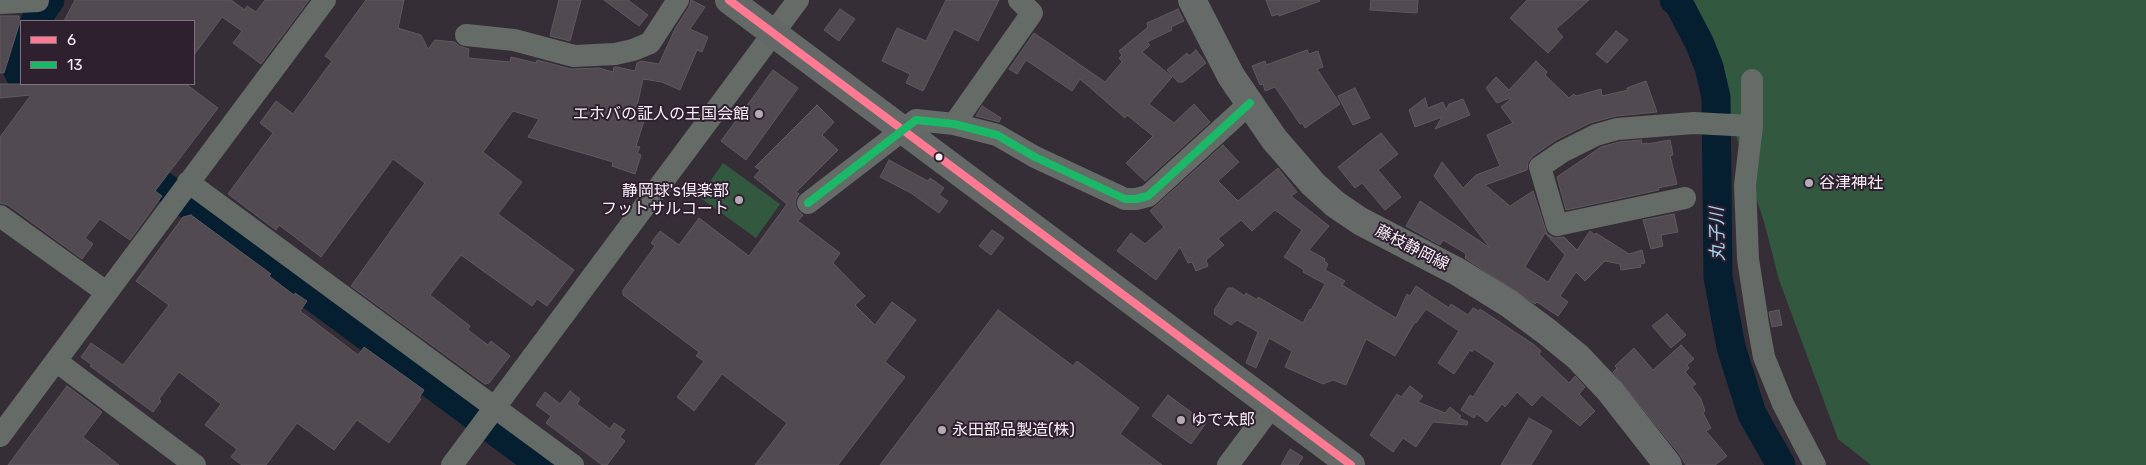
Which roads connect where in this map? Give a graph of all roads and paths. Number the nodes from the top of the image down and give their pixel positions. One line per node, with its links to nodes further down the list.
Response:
1 (325, 0): 16 (street)
2 (678, 0): 10 (street)
3 (730, 0): 9 (highway)
4 (798, 0): 9 (street)
5 (1019, 0): 13 (street)
6 (1192, 0): 12 (main road, 藤枝静岡線)
7 (38, 1): 8 (street)
8 (0, 3)
9 (774, 32): 15 (highway); 23 (street)
10 (466, 35)
11 (1752, 80): 14 (street)
12 (1250, 103): 13 (street); 30 (main road, 藤枝静岡線)
13 (954, 124): 15 (street)
14 (1750, 126): 17 (street); 31 (street)
15 (903, 129): 18 (street); 22 (highway)
16 (180, 192): 20 (street); 23 (street)
17 (1686, 198)
18 (808, 203)
19 (0, 216): 20 (street)
20 (106, 292): 21 (street)
21 (56, 361): 24 (street); 25 (street)
22 (1272, 406): 28 (street); 29 (highway)
23 (487, 418): 26 (street); 27 (street)
24 (0, 436)
25 (195, 465)
26 (452, 465)
27 (573, 465)
28 (1228, 465)
29 (1351, 465)
30 (1668, 465)
31 (1814, 465)

